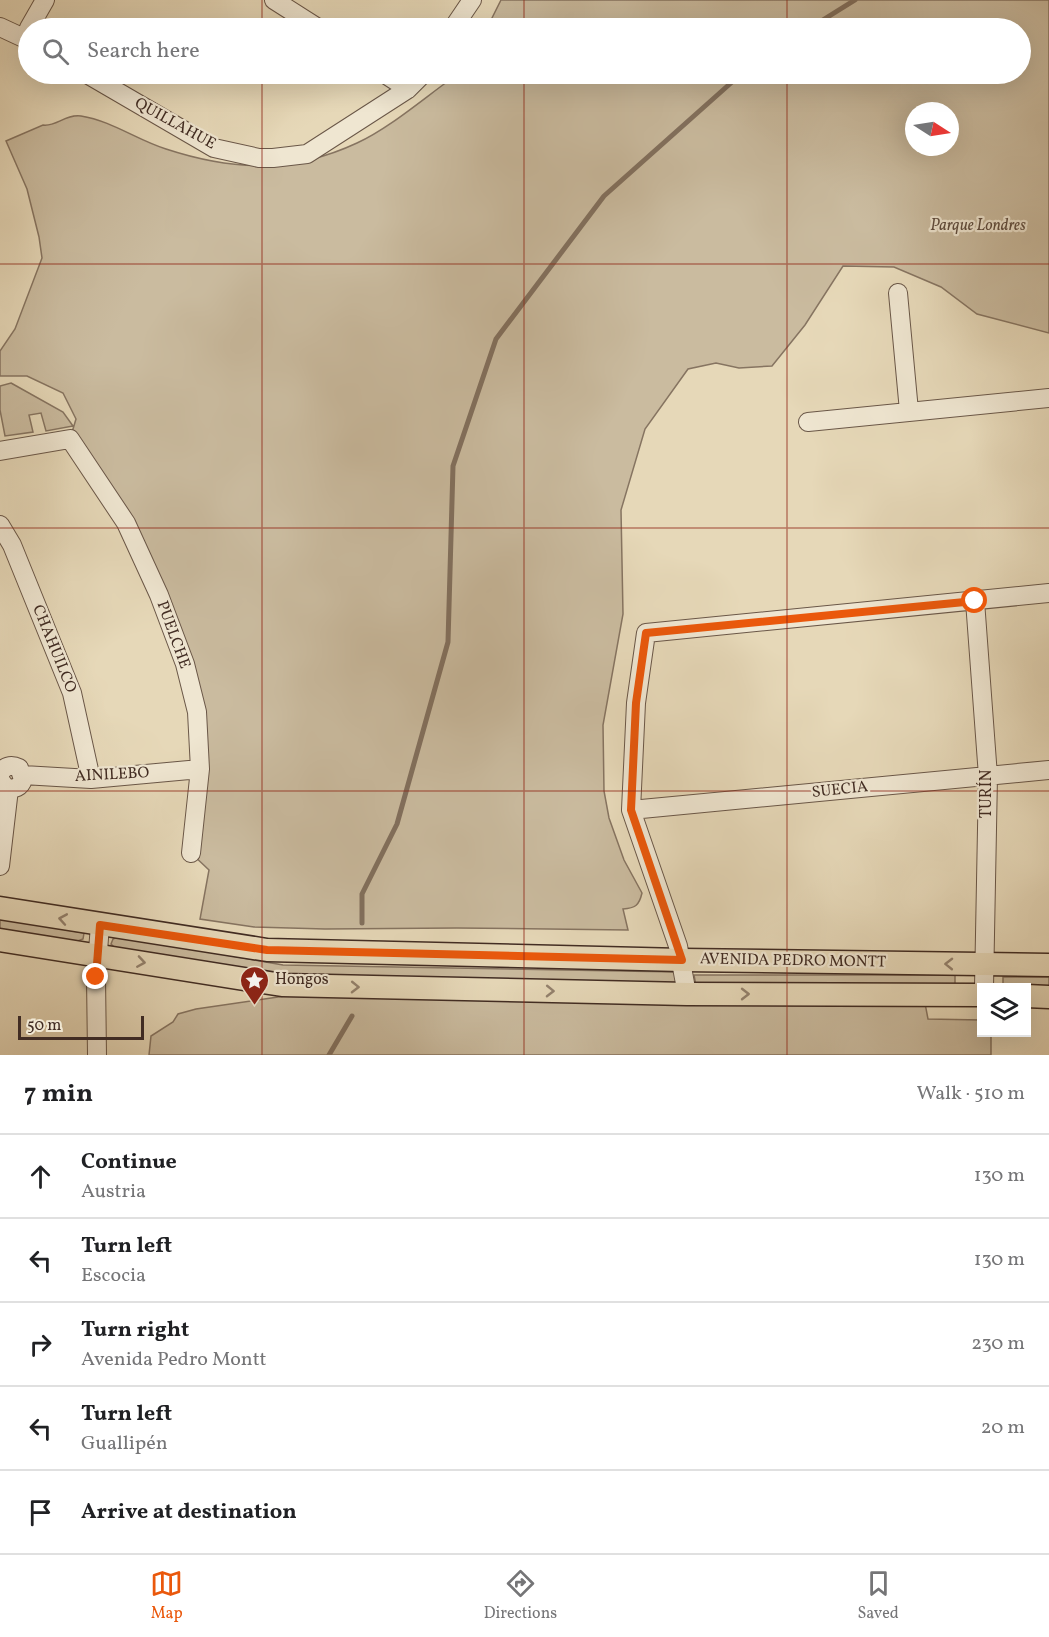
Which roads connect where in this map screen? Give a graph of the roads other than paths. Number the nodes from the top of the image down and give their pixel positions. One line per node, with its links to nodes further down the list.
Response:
1 (45, 0): 5 (street)
2 (273, 0): 4 (street)
3 (472, 0): 6 (street)
4 (301, 7)
5 (35, 18)
6 (460, 18)
7 (0, 27): 8 (street)
8 (18, 32)
9 (104, 84): 12 (street, QUILLAHUE)
10 (401, 84): 12 (street)
11 (412, 84): 12 (street, QUILLAHUE)
12 (408, 88)
13 (898, 293): 15 (street)
14 (1049, 398): 15 (street)
15 (909, 411): 16 (street)
16 (808, 422)
17 (0, 451): 21 (street, PUELCHE)
18 (0, 525): 24 (street, CHAHUILCO)
19 (1049, 593): 20 (street)
20 (975, 601): 23 (street, TURÍN); 26 (street)
21 (200, 769): 24 (street, AINILEBO); 27 (street, PUELCHE)
22 (1049, 770): 23 (street, SUECIA)
23 (987, 776): 26 (street, SUECIA); 34 (street, TURÍN)
24 (91, 778): 25 (street, AINILEBO)
25 (3, 781): 28 (street)
26 (631, 810): 33 (street)
27 (191, 853)
28 (0, 866)
29 (0, 908): 30 (main road, AVENIDA PEDRO MONTT, one-way to 29)
30 (100, 925): 32 (street); 33 (main road, AVENIDA PEDRO MONTT)
31 (0, 940): 32 (main road, AVENIDA PEDRO MONTT)
32 (98, 954): 37 (main road, AVENIDA PEDRO MONTT, one-way to 37); 41 (street)
33 (682, 960): 34 (main road, AVENIDA PEDRO MONTT, one-way to 33); 37 (street)
34 (984, 964): 35 (main road, AVENIDA PEDRO MONTT); 36 (street, TURÍN)
35 (1049, 965)
36 (984, 983)
37 (687, 994): 38 (main road, AVENIDA PEDRO MONTT, one-way to 38)
38 (977, 995)
39 (1031, 996): 40 (main road)
40 (1049, 997)
41 (97, 1055)

